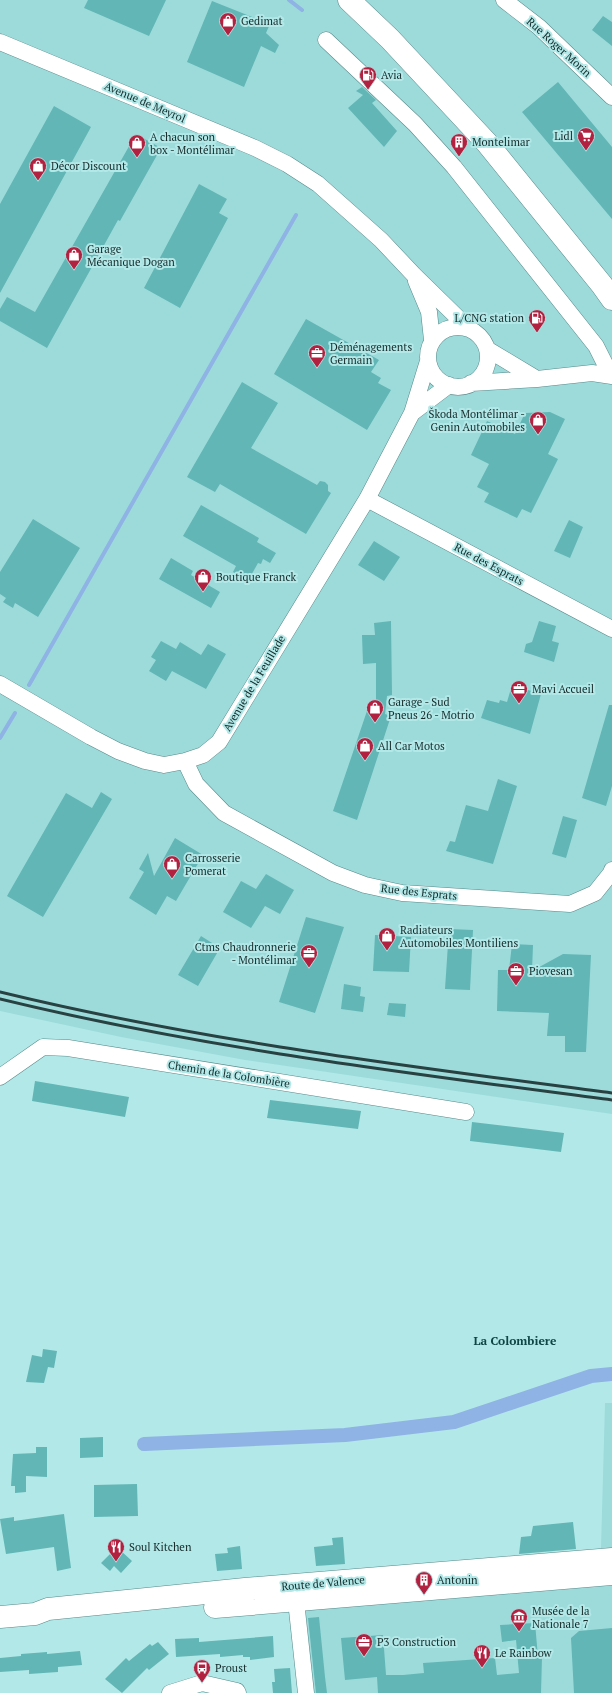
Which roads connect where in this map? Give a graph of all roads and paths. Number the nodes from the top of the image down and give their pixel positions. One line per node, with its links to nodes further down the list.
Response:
1 (349, 0): 7 (main road)
2 (504, 0): 5 (street, Rue Roger Morin)
3 (326, 40): 12 (street)
4 (0, 42): 6 (street, Avenue de Meyrol)
5 (612, 97)
6 (414, 276): 8 (street, Avenue de Meyrol); 9 (street, Avenue de Meyrol)
7 (612, 299)
8 (464, 327): 9 (street); 10 (street)
9 (432, 340): 11 (street)
10 (487, 349): 13 (street); 14 (street)
11 (428, 361): 15 (street); 16 (street, Avenue de la Feuillade)
12 (612, 376): 13 (street)
13 (537, 379): 14 (street)
14 (471, 383): 15 (street)
15 (449, 386): 16 (street, Avenue de la Feuillade)
16 (412, 413): 17 (street, Avenue de la Feuillade)
17 (367, 499): 18 (street, Rue des Esprats); 20 (street, Avenue de la Feuillade)
18 (612, 629)
19 (0, 684): 20 (street, Avenue de la Feuillade)
20 (184, 761): 21 (street, Rue des Esprats)
21 (612, 870)
22 (0, 1077): 23 (street, Chemin de la Colombière)
23 (466, 1112)
24 (612, 1559): 27 (main road, Route de Valence)
25 (612, 1574): 26 (main road, Route de Valence)
26 (296, 1601): 27 (main road, Route de Valence); 31 (street)
27 (35, 1614): 28 (main road, Route de Valence)
28 (0, 1617)
29 (170, 1693): 30 (street)
30 (238, 1693)
31 (306, 1693)

